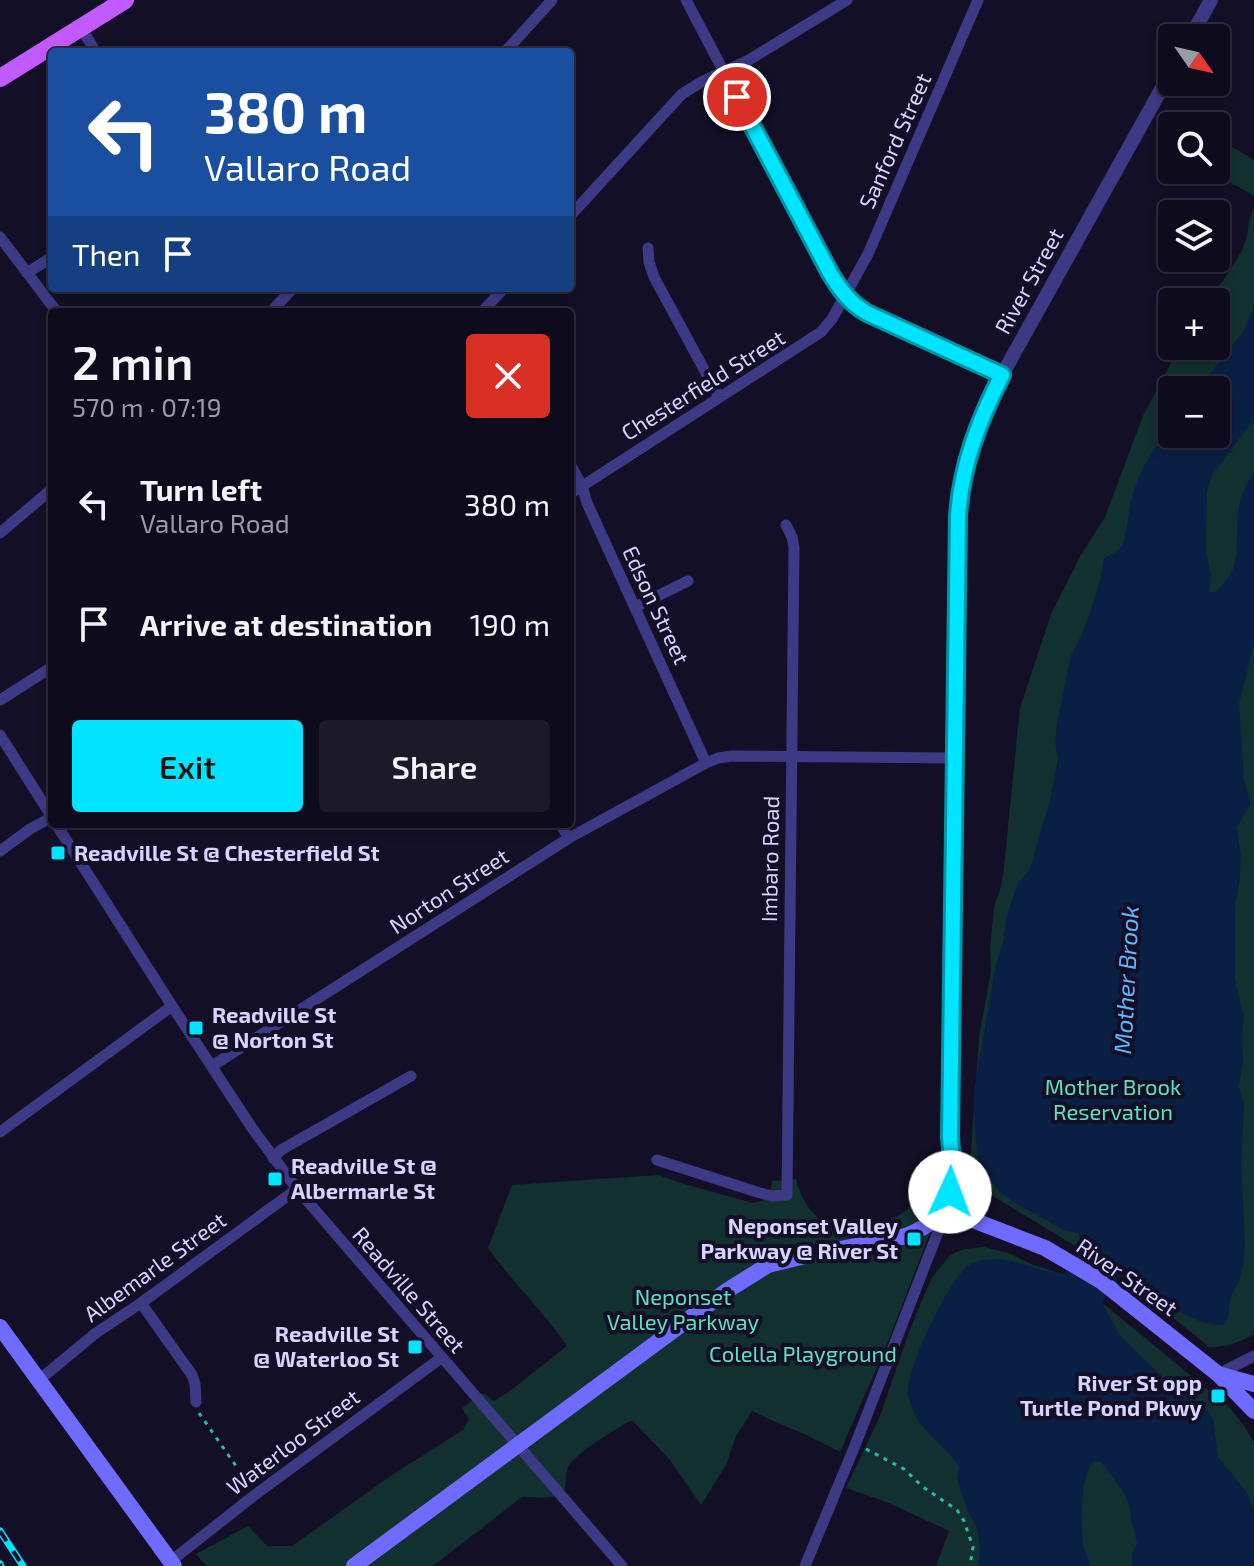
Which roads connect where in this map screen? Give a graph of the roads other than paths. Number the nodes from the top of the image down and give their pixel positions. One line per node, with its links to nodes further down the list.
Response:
1 (125, 0): 8 (main road)
2 (552, 0): 12 (street)
3 (686, 0): 13 (street)
4 (847, 0): 13 (street)
5 (978, 0): 23 (street, Sanford Street)
6 (1211, 0): 7 (street)
7 (1198, 24)
8 (81, 28): 10 (main road); 11 (street)
9 (48, 48): 14 (main road)
10 (49, 48)
11 (94, 48)
12 (509, 48)
13 (724, 72): 16 (street); 23 (street)
14 (0, 78)
15 (1158, 95): 27 (street, River Street)
16 (574, 212)
17 (0, 237): 20 (street)
18 (648, 248): 28 (street)
19 (48, 260): 20 (street)
20 (27, 273): 24 (street)
21 (289, 292): 25 (street)
22 (500, 292): 26 (street)
23 (845, 295): 27 (street); 28 (street, Chesterfield Street)
24 (54, 308)
25 (275, 308)
26 (486, 308)
27 (1002, 375): 41 (street, River Street)
28 (719, 397): 30 (street, Chesterfield Street)
29 (574, 471): 30 (street, Edson Street)
30 (582, 486): 31 (street, Chesterfield Street); 36 (street, Edson Street)
31 (574, 491)
32 (48, 492): 34 (street)
33 (786, 525): 40 (street, Imbaro Road)
34 (0, 533)
35 (688, 581): 36 (street)
36 (635, 607): 42 (street, Edson Street)
37 (48, 670): 38 (street)
38 (0, 700)
39 (0, 735): 43 (street)
40 (792, 756): 41 (street, Norton Street); 42 (street, Norton Street); 54 (street, Imbaro Road)
41 (954, 758): 56 (street, River Street)
42 (706, 763): 47 (street, Norton Street)
43 (48, 811)
44 (48, 819): 48 (street)
45 (59, 828): 49 (street, Readville Street)
46 (563, 828): 47 (street)
47 (569, 838): 50 (street, Norton Street)
48 (0, 851)
49 (172, 1006): 50 (street, Readville Street); 52 (street)
50 (212, 1066): 53 (street, Readville Street)
51 (411, 1076): 53 (street)
52 (0, 1132)
53 (273, 1158): 55 (street, Readville Street)
54 (657, 1160)
55 (297, 1189): 57 (street, Albemarle Street); 60 (street, Readville Street)
56 (947, 1210): 61 (main road, River Street); 66 (main road); 70 (street)
57 (141, 1303): 62 (street, Albemarle Street); 64 (street)
58 (0, 1327): 62 (main road)
59 (1254, 1356): 61 (street)
60 (441, 1358): 66 (street, Readville Street); 67 (street, Waterloo Street)
61 (1218, 1374): 63 (main road); 65 (main road, River Street)
62 (39, 1380): 67 (main road)
63 (1254, 1384)
64 (196, 1402)
65 (1253, 1409)
66 (518, 1445): 68 (main road); 69 (street, Readville Street)
67 (177, 1564)
68 (355, 1565)
69 (622, 1566)
70 (805, 1566)

